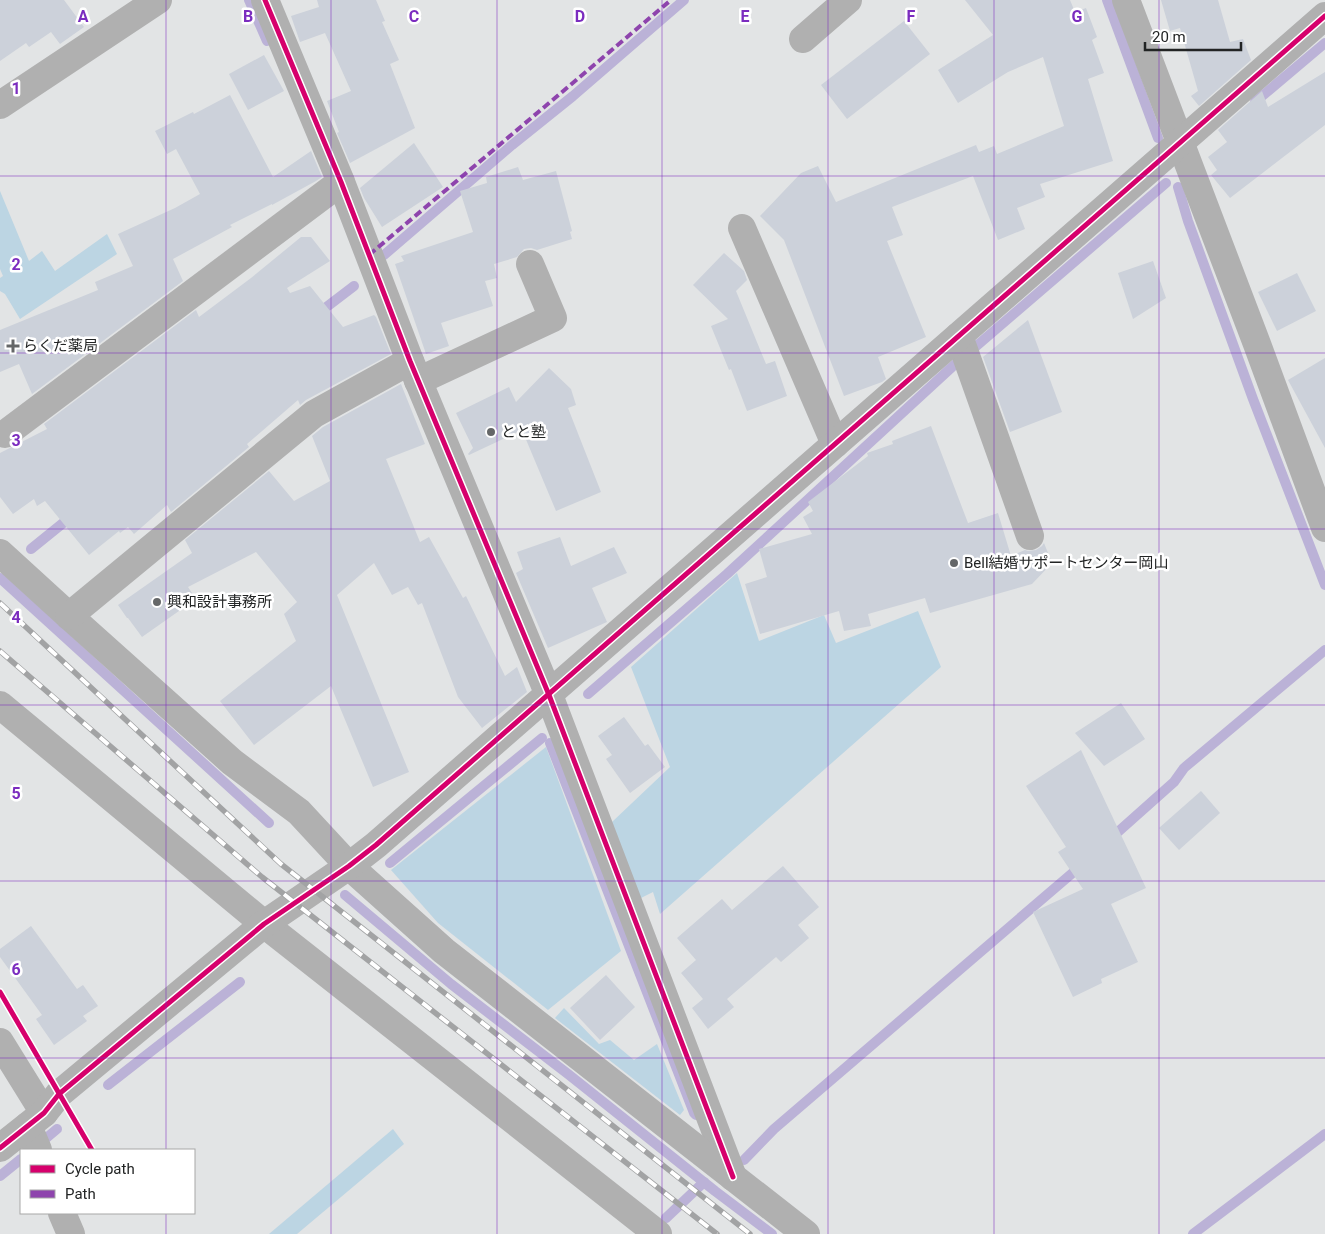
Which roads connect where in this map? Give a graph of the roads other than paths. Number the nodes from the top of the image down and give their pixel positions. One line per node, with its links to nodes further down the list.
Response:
1 (158, 0): 7 (street)
2 (848, 0): 6 (street)
3 (1126, 0): 8 (street)
4 (273, 4): 9 (street)
5 (1325, 16): 8 (street)
6 (804, 39)
7 (0, 104)
8 (1181, 143): 12 (street); 16 (street)
9 (341, 182): 13 (street); 14 (street)
10 (742, 228): 15 (street)
11 (530, 264): 13 (street)
12 (964, 349): 15 (street); 17 (street)
13 (414, 371): 19 (street); 20 (street)
14 (4, 434)
15 (834, 444): 20 (street)
16 (1325, 528)
17 (1030, 536)
18 (0, 553): 19 (street)
19 (69, 616): 22 (street)
20 (549, 695): 22 (street); 27 (street)
21 (0, 705): 23 (street)
22 (349, 866): 23 (street); 27 (street)
23 (264, 924): 25 (street); 30 (street)
24 (0, 1042): 25 (street)
25 (36, 1132): 26 (street)
26 (0, 1148)
27 (733, 1177): 31 (street)
28 (62, 1214): 29 (street)
29 (71, 1234)
30 (658, 1234)
31 (806, 1234)

